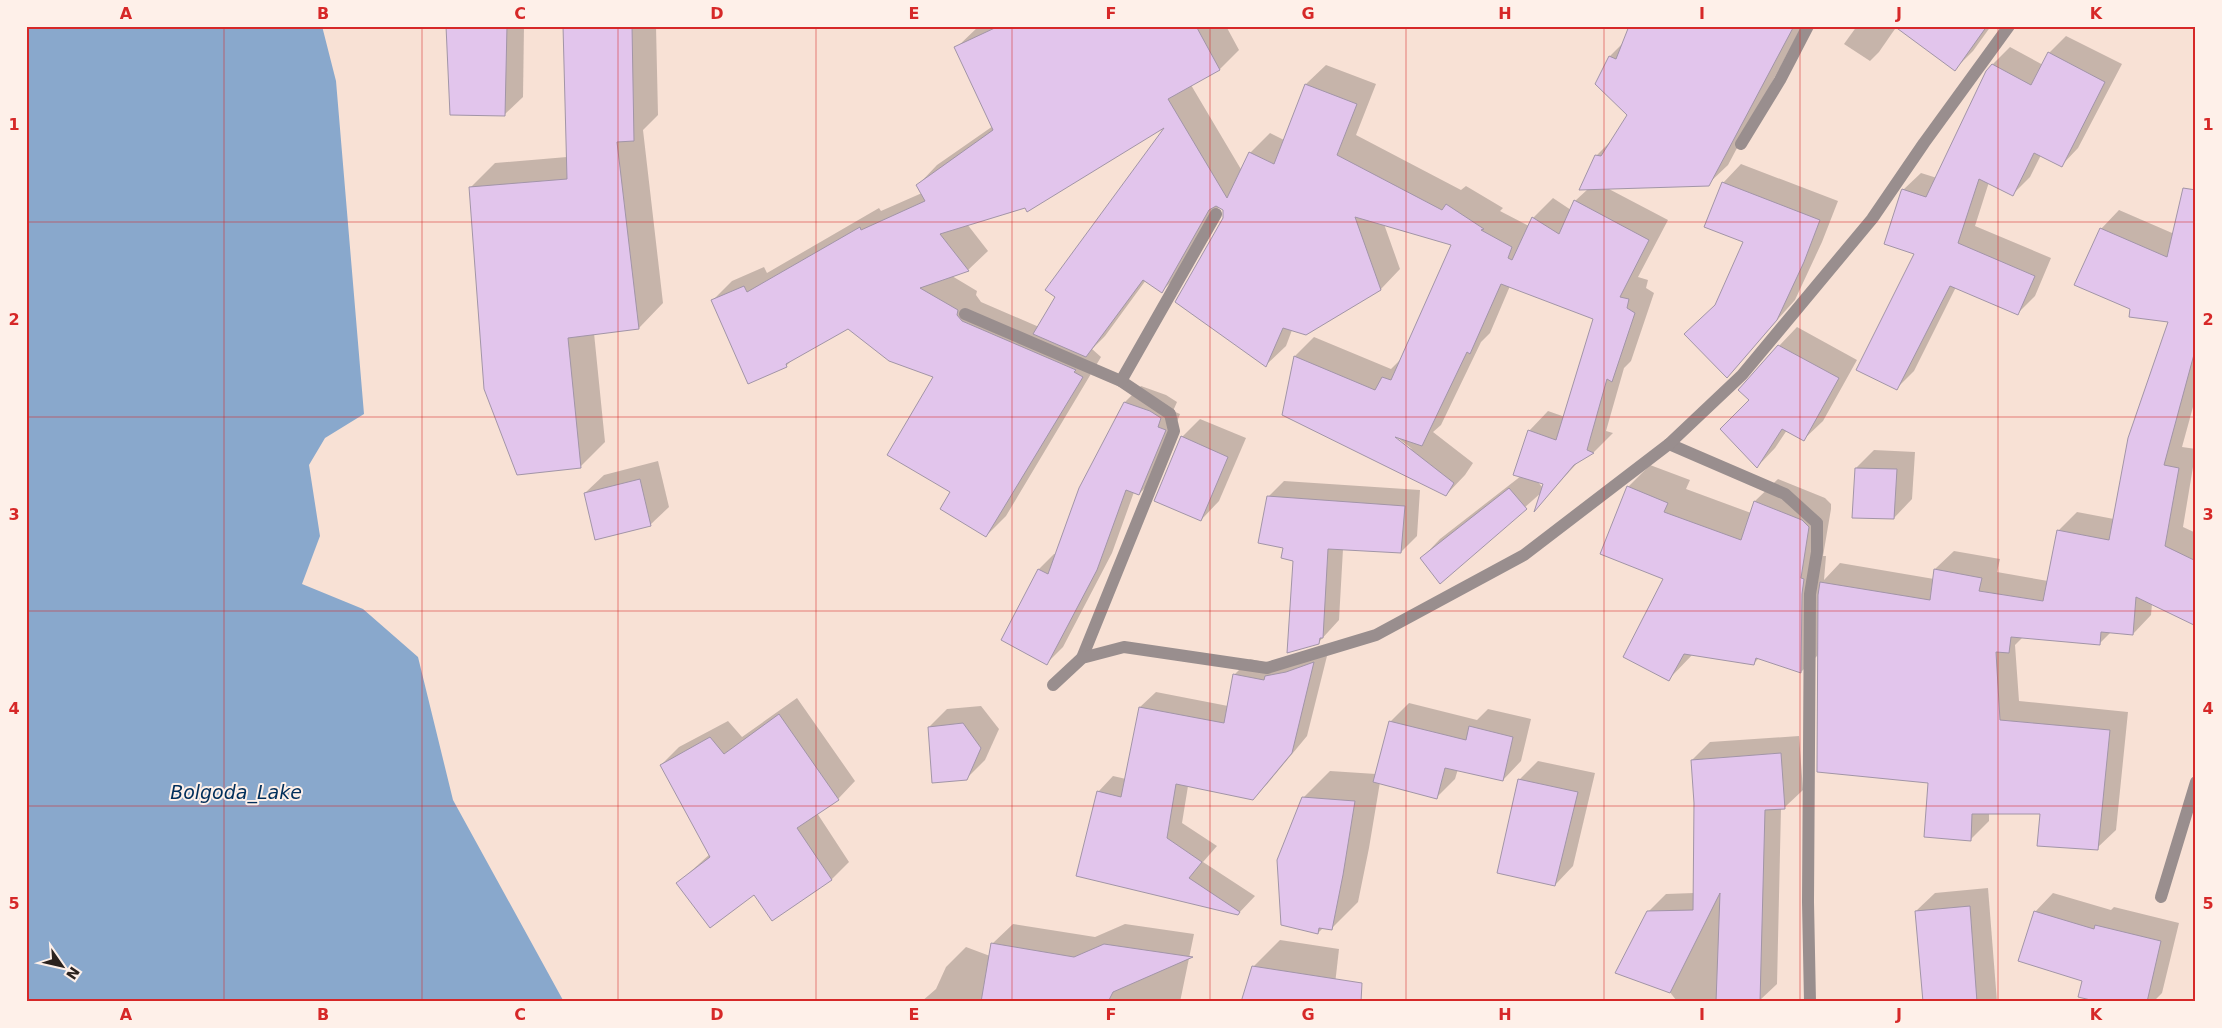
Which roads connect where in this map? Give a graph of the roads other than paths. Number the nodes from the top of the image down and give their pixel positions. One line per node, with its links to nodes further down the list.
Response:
1 (1808, 26): 3 (street)
2 (2009, 26): 7 (street)
3 (1741, 144)
4 (1216, 214): 6 (street)
5 (965, 314): 6 (street)
6 (1121, 382): 8 (street)
7 (1669, 444): 8 (street); 12 (street)
8 (1082, 658): 9 (street)
9 (1053, 685)
10 (2196, 782): 11 (street)
11 (2161, 896)
12 (1810, 1002)

